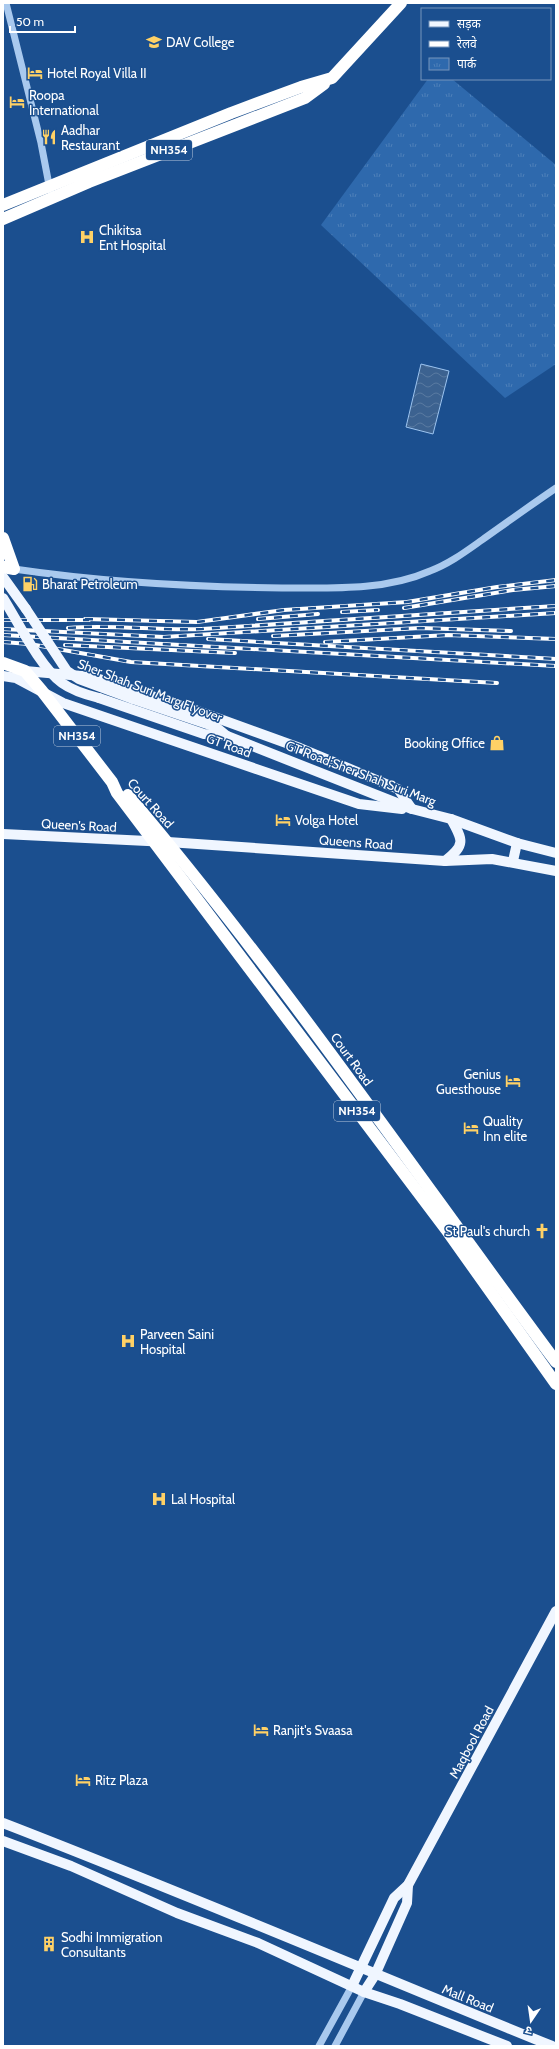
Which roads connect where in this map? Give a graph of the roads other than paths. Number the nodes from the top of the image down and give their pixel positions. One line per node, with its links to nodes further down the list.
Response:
1 (6, 3): 4 (street)
2 (401, 3): 3 (highway, NH354)
3 (332, 78): 4 (highway, NH354); 5 (highway, NH354)
4 (49, 187): 5 (street); 6 (highway, NH354)
5 (52, 199): 7 (highway, NH354)
6 (3, 205)
7 (3, 219)
8 (556, 488): 10 (street)
9 (3, 538): 10 (highway)
10 (9, 568)
11 (3, 577): 17 (main road, Sher Shah Suri Marg Flyover, bridge)
12 (3, 598): 17 (main road, Sher Shah Suri Marg Flyover, bridge)
13 (3, 663): 14 (highway)
14 (24, 671): 16 (highway, NH354); 19 (main road)
15 (3, 676): 16 (main road, GT Road)
16 (42, 691): 18 (highway, NH354); 19 (main road, GT Road)
17 (227, 736): 19 (main road, GT Road;Sher Shah Suri Marg)
18 (112, 782): 22 (highway, NH354); 23 (highway, Court Road / NH354)
19 (412, 809): 20 (main road, GT Road;Sher Shah Suri Marg)
20 (451, 819): 24 (main road, GT Road;Sher Shah Suri Marg); 26 (main road)
21 (3, 834): 22 (main road, Queen's Road)
22 (154, 842): 23 (main road, Queens Road); 30 (highway, Court Road / NH354)
23 (168, 842): 26 (main road, Queens Road); 29 (highway, Court Road / NH354)
24 (517, 843): 25 (main road, GT Road;Sher Shah Suri Marg); 27 (main road)
25 (556, 853)
26 (445, 861): 27 (main road, Queens Road)
27 (513, 862): 28 (main road, Queens Road)
28 (556, 871)
29 (556, 1362)
30 (556, 1384)
31 (556, 1611): 34 (main road, Maqbool Road)
32 (3, 1822): 35 (main road, Mall Road)
33 (3, 1841): 37 (main road)
34 (408, 1885): 35 (main road, Maqbool Road); 36 (main road, Maqbool Road)
35 (361, 1969): 36 (main road, Mall Road); 37 (main road, Maqbool Road)
36 (375, 1975): 38 (main road, Maqbool Road); 42 (main road, Mall Road)
37 (352, 1986): 38 (main road); 39 (street)
38 (364, 1992): 40 (street); 41 (main road)
39 (319, 2046)
40 (335, 2046)
41 (507, 2046)
42 (552, 2046)

